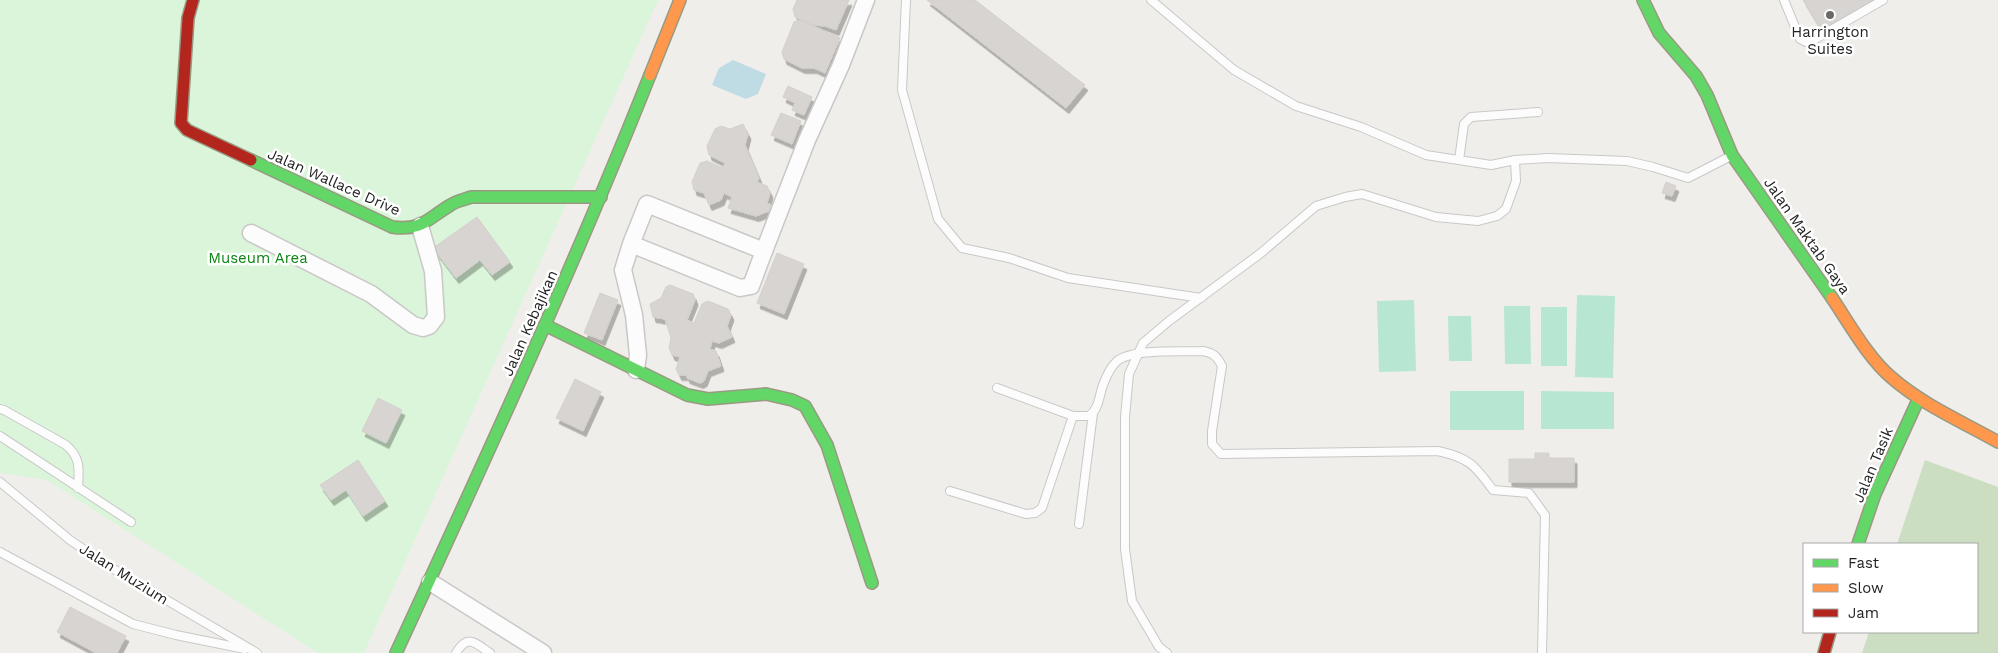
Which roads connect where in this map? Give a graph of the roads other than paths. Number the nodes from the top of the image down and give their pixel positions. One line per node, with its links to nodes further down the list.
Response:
1 (193, 0): 14 (street, Jalan Wallace Drive)
2 (680, 0): 13 (street, Jalan Kebajikan)
3 (866, 0): 17 (street)
4 (906, 0): 18 (lane)
5 (1151, 0): 11 (lane)
6 (1643, 0): 10 (street, Jalan Maktab Gaya)
7 (1784, 0): 8 (lane)
8 (1883, 0)
9 (1538, 112): 11 (lane)
10 (1732, 155): 12 (lane); 23 (street, Jalan Maktab Gaya)
11 (1459, 160): 12 (lane)
12 (1515, 160): 18 (lane)
13 (602, 198): 14 (street); 19 (street, Jalan Kebajikan)
14 (420, 226): 15 (street)
15 (251, 232)
16 (631, 244): 17 (street); 17 (street); 21 (street)
17 (764, 252)
18 (1201, 298): 20 (lane)
19 (545, 325): 21 (street); 36 (street, Jalan Kebajikan)
20 (1138, 354): 25 (lane); 39 (lane); 46 (lane)
21 (636, 370): 37 (street)
22 (997, 388): 26 (lane)
23 (1919, 398): 28 (street, Jalan Maktab Gaya); 34 (street, Jalan Tasik)
24 (0, 409): 30 (lane)
25 (1093, 413): 26 (lane); 33 (lane)
26 (1074, 416): 31 (lane)
27 (0, 436): 30 (lane)
28 (1998, 442)
29 (0, 482): 41 (lane, Jalan Muzium)
30 (78, 488): 32 (lane)
31 (950, 491)
32 (131, 522)
33 (1079, 524)
34 (1858, 543)
35 (0, 552): 41 (lane)
36 (430, 582): 40 (street); 42 (street, Jalan Kebajikan)
37 (872, 582)
38 (1830, 633): 47 (street)
39 (1159, 650): 45 (lane)
40 (536, 651)
41 (254, 652)
42 (396, 653)
43 (456, 653): 44 (lane)
44 (490, 653)
45 (1167, 653)
46 (1542, 653)
47 (1824, 653)

